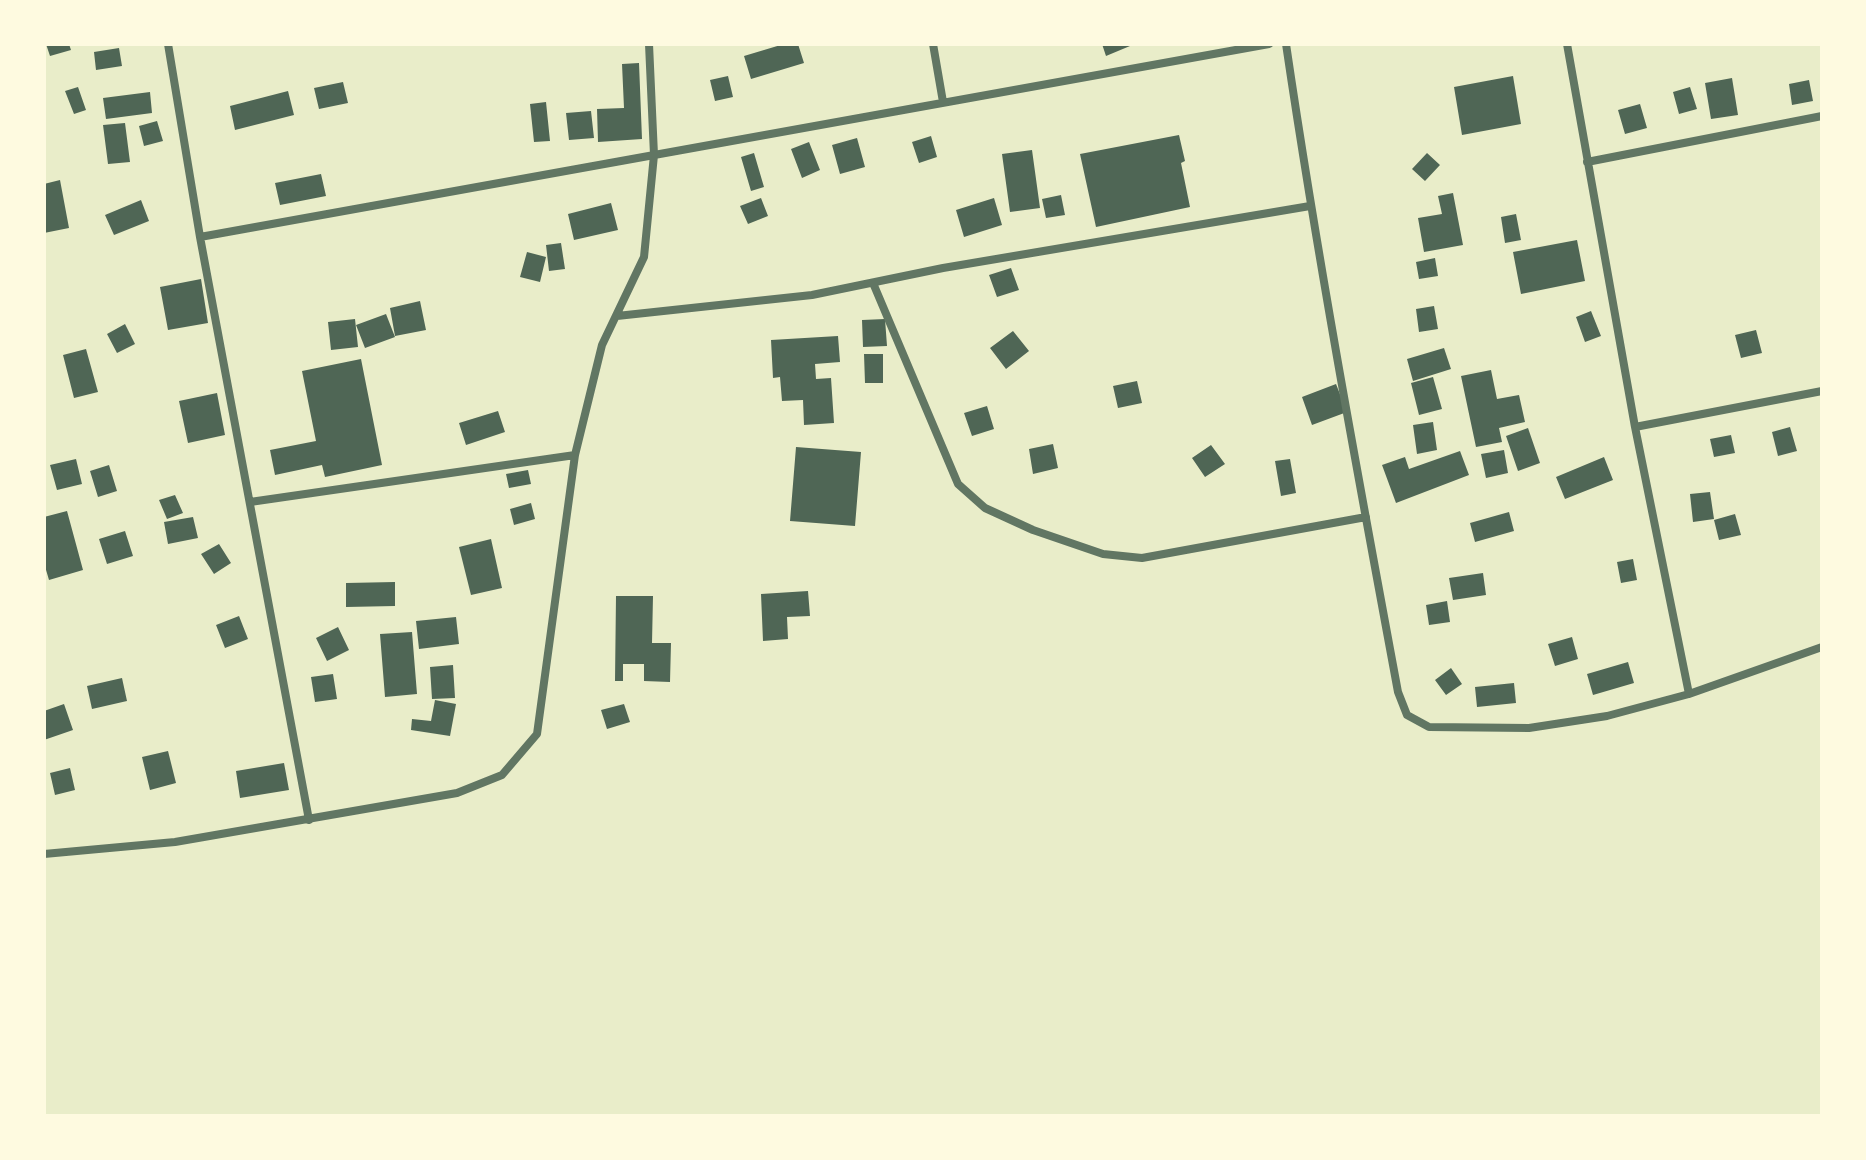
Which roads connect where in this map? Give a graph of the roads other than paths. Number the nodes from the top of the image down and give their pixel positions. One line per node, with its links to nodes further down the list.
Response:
1 (168, 44): 12 (street)
2 (649, 44): 9 (street)
3 (933, 44): 7 (street)
4 (1269, 44): 7 (street)
5 (1286, 44): 11 (street)
6 (1567, 44): 10 (street)
7 (943, 102): 9 (street)
8 (1822, 116): 10 (street)
9 (654, 155): 12 (street); 14 (street)
10 (1587, 162): 16 (street)
11 (1310, 206): 13 (street); 19 (street)
12 (200, 237): 18 (street)
13 (873, 283): 14 (street); 19 (street)
14 (617, 316): 17 (street)
15 (1822, 391): 16 (street)
16 (1635, 427): 21 (street)
17 (575, 455): 18 (street); 22 (street)
18 (250, 502): 22 (street)
19 (1366, 517): 21 (street)
20 (1822, 647): 21 (street)
21 (1689, 694)
22 (309, 820): 23 (street)
23 (44, 854)

